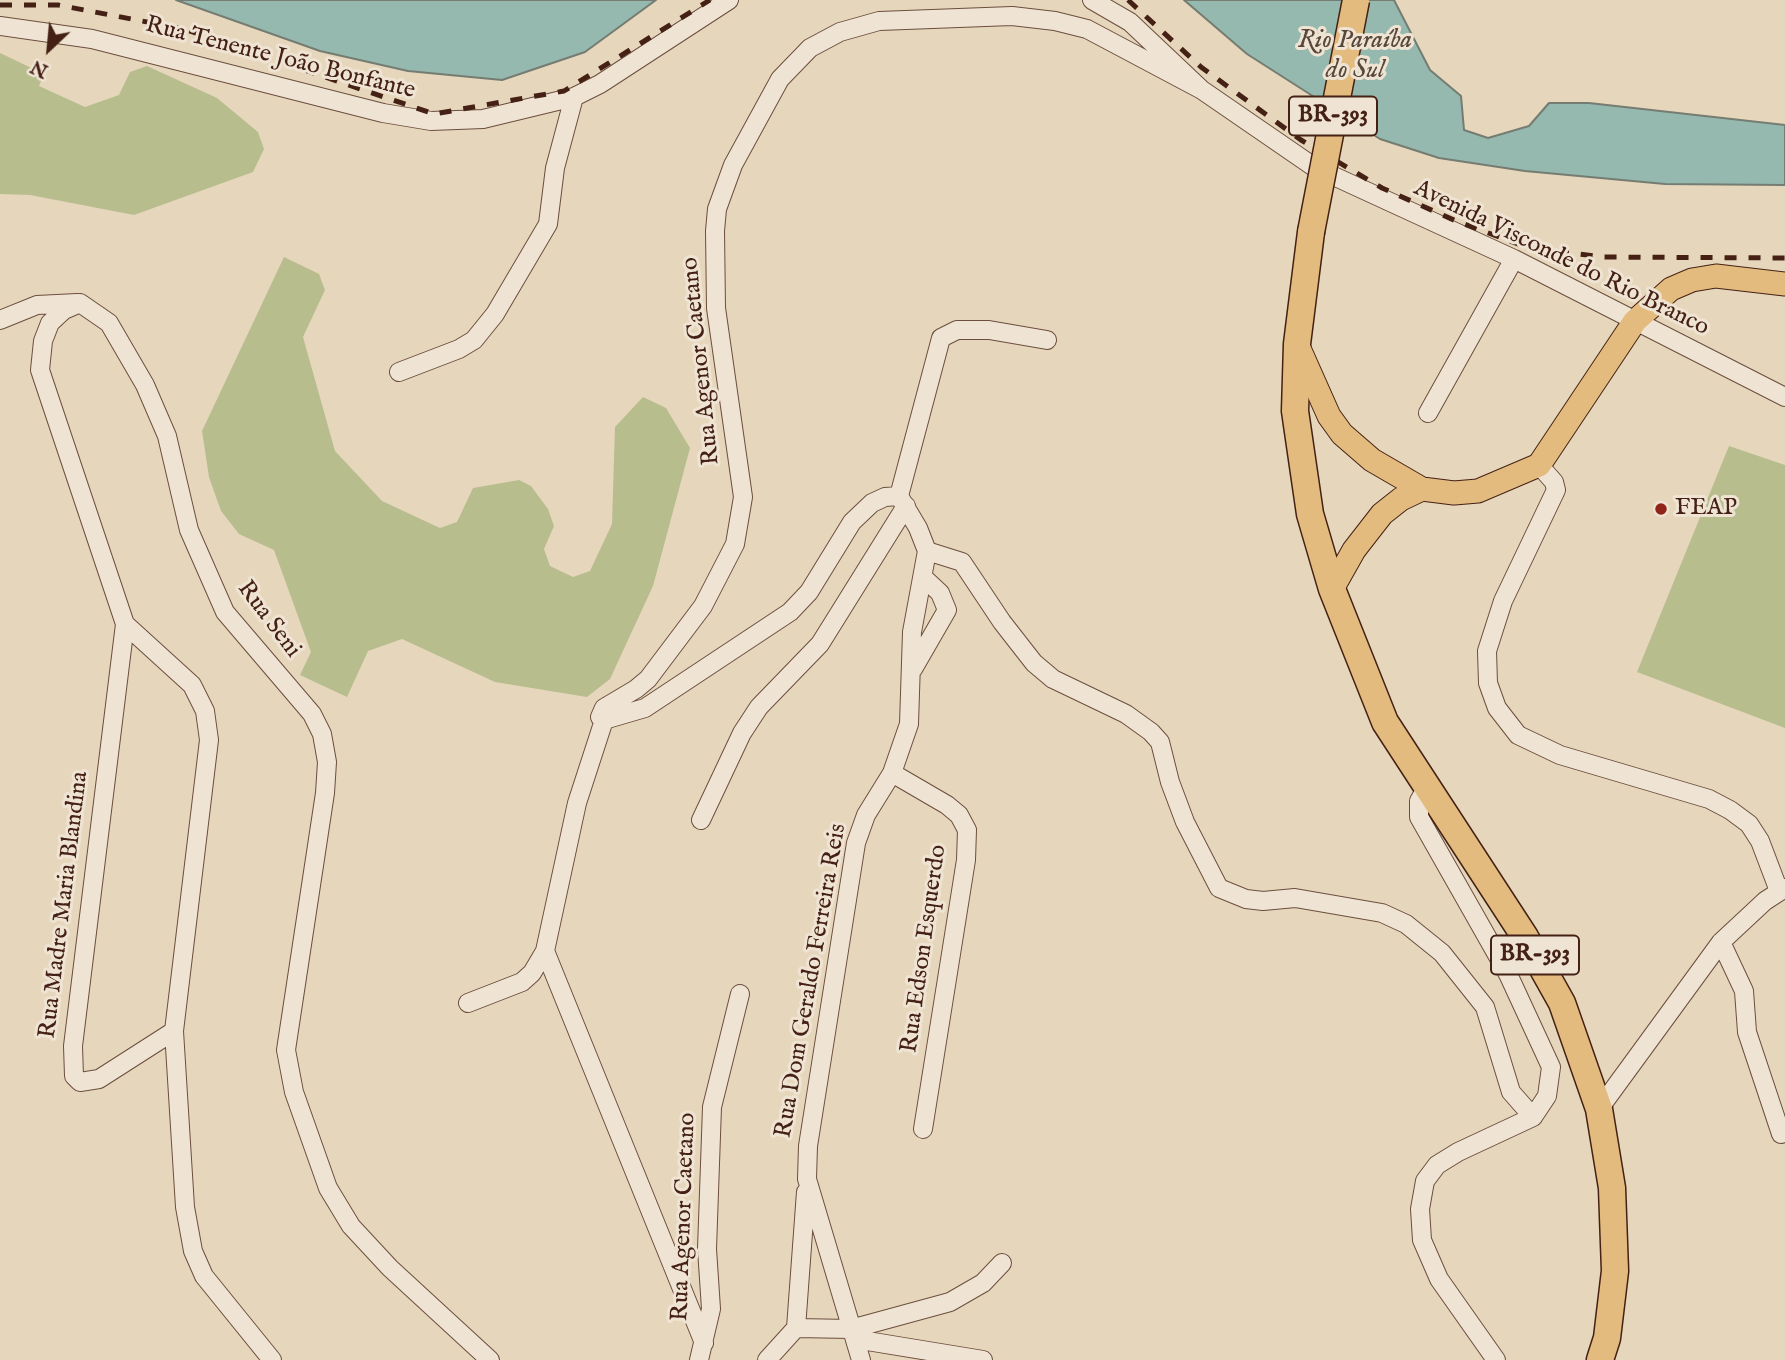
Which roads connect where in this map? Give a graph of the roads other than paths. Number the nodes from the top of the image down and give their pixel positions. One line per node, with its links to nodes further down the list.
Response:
1 (729, 0): 6 (street, Rua Tenente João Bonfante)
2 (1092, 0): 5 (street)
3 (1356, 0): 13 (highway, BR-393, bridge)
4 (0, 26): 6 (street, Rua Tenente João Bonfante)
5 (1202, 90): 7 (street, Avenida Visconde do Rio Branco); 25 (street, Rua Agenor Caetano)
6 (574, 97): 14 (street)
7 (1514, 259): 11 (street, Avenida Visconde do Rio Branco); 16 (street)
8 (1785, 283): 11 (main road)
9 (80, 303): 10 (street); 23 (street, Rua Madre Maria Blandina); 45 (street, Rua Seni)
10 (0, 320)
11 (1635, 321): 15 (street, Avenida Visconde do Rio Branco); 17 (main road)
12 (1047, 340): 19 (street)
13 (1297, 344): 18 (main road); 22 (highway, BR-393)
14 (400, 372)
15 (1785, 397)
16 (1428, 413)
17 (1539, 465): 18 (main road); 29 (street)
18 (1422, 489): 22 (main road)
19 (902, 501): 20 (street); 25 (street); 28 (street)
20 (927, 551): 21 (street, Rua Dom Geraldo Ferreira Reis); 36 (street)
21 (924, 578): 24 (street, Rua Dom Geraldo Ferreira Reis); 24 (street)
22 (1332, 589): 27 (highway, BR-393)
23 (125, 624): 34 (street, Rua Madre Maria Blandina); 34 (street, Rua Madre Maria Blandina)
24 (911, 672): 26 (street, Rua Dom Geraldo Ferreira Reis)
25 (604, 720): 31 (street, Rua Agenor Caetano)
26 (892, 773): 37 (street, Rua Edson Esquerdo); 39 (street, Rua Dom Geraldo Ferreira Reis)
27 (1427, 787): 35 (highway, BR-393); 36 (street)
28 (701, 820)
29 (1782, 890): 30 (street)
30 (1721, 942): 35 (street); 38 (street)
31 (545, 951): 33 (street, Rua Agenor Caetano); 43 (street)
32 (740, 993): 43 (street, Rua Agenor Caetano)
33 (468, 1003)
34 (174, 1031): 44 (street, Rua Madre Maria Blandina)
35 (1599, 1109): 50 (highway, BR-393)
36 (1533, 1118): 49 (street)
37 (922, 1129)
38 (1781, 1134)
39 (807, 1178): 41 (street); 42 (street, Rua Dom Geraldo Ferreira Reis)
40 (1002, 1264): 42 (street)
41 (796, 1328): 42 (street); 46 (street)
42 (853, 1334): 47 (street, Rua Dom Geraldo Ferreira Reis); 48 (street)
43 (701, 1352)
44 (272, 1360)
45 (490, 1360)
46 (767, 1360)
47 (861, 1360)
48 (983, 1360)
49 (1496, 1360)
50 (1600, 1360)

